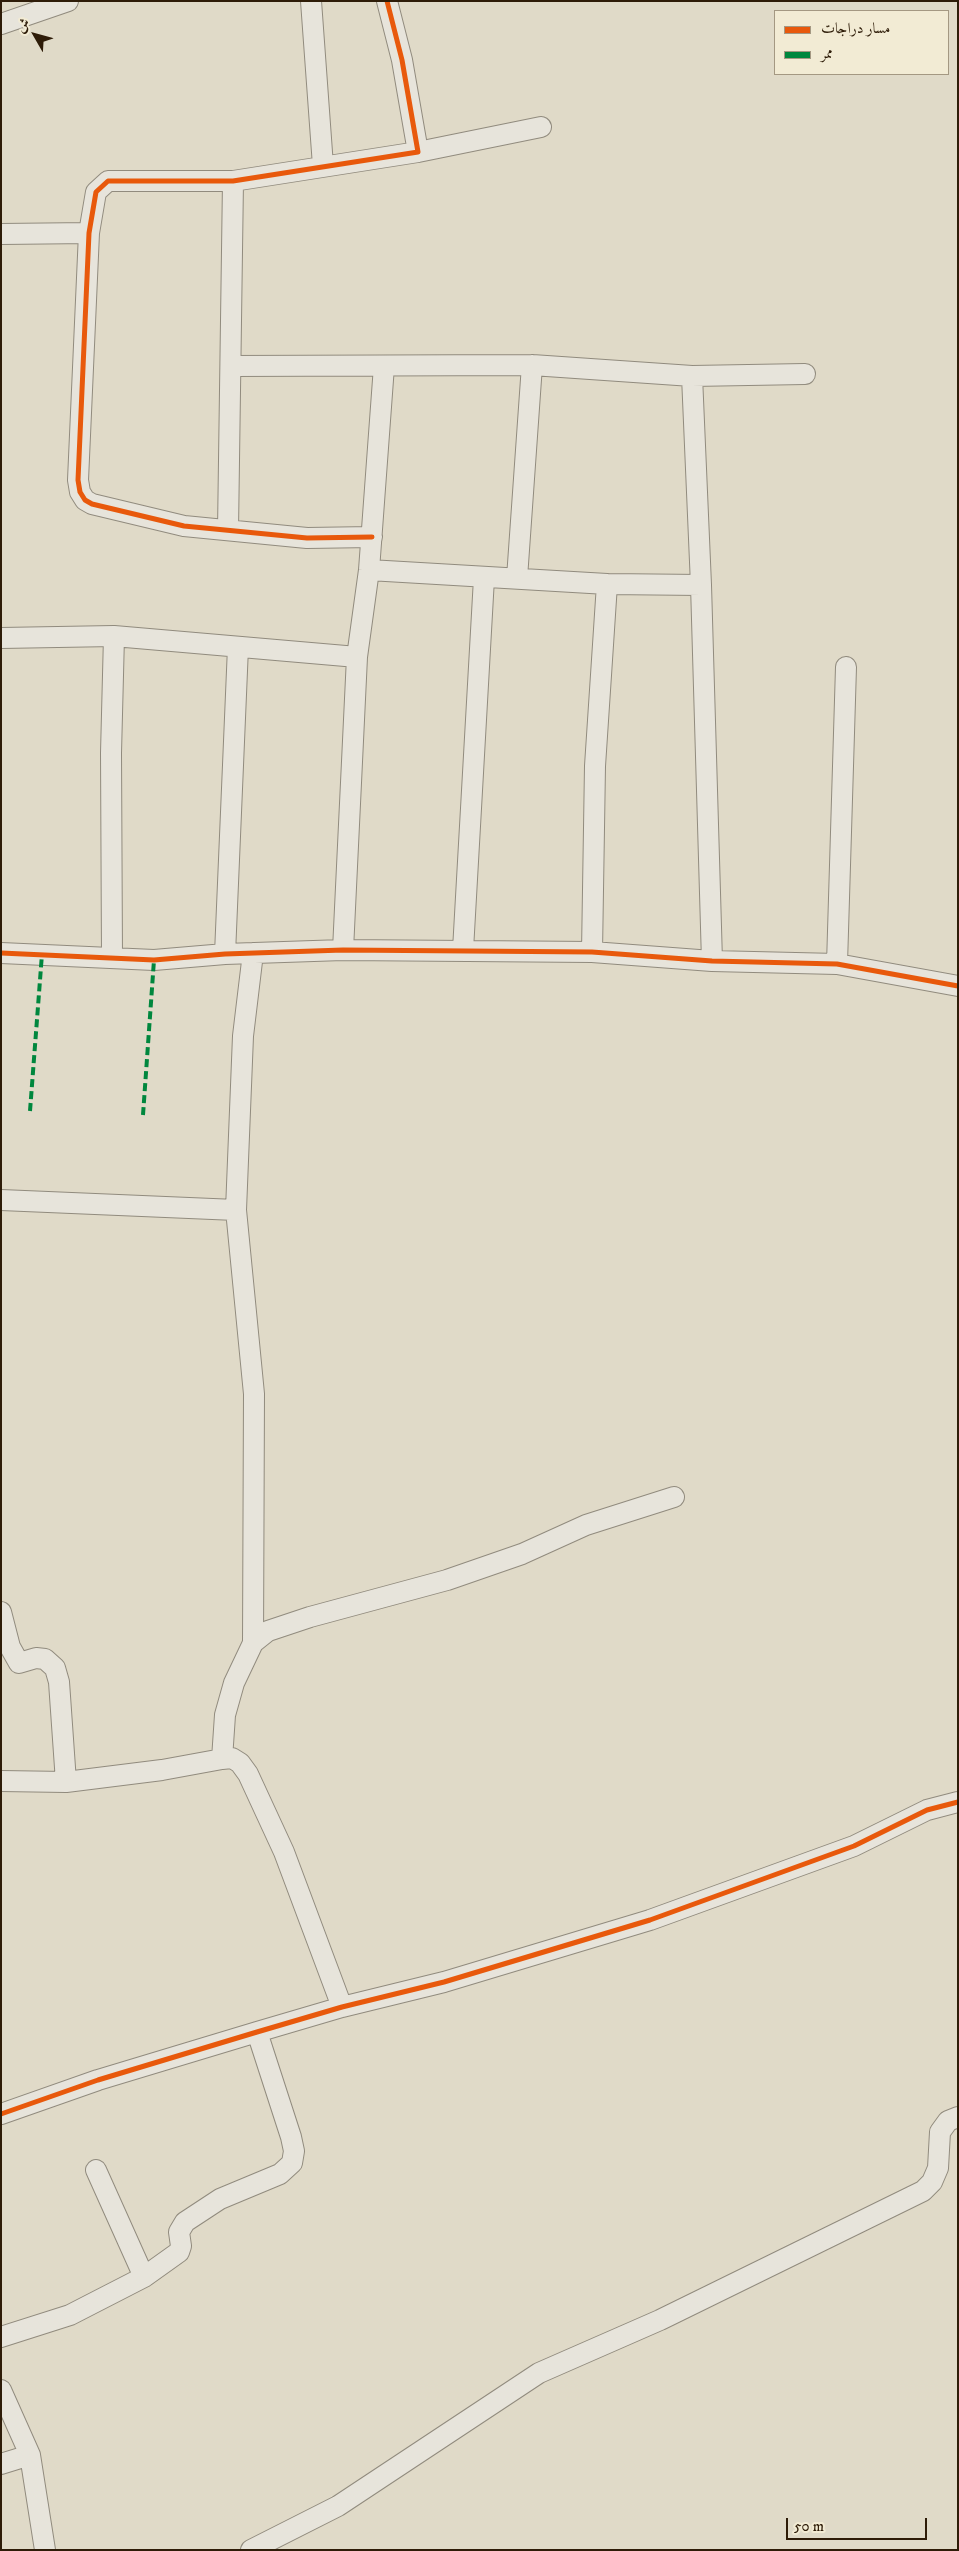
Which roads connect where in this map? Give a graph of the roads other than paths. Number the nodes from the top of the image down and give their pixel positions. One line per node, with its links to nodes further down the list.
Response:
1 (68, 1): 4 (street)
2 (312, 1): 7 (street)
3 (387, 1): 6 (street)
4 (1, 24)
5 (541, 127): 6 (street)
6 (418, 152): 7 (street)
7 (323, 166): 8 (street)
8 (233, 182): 9 (street); 12 (street)
9 (89, 233): 10 (street); 16 (street)
10 (1, 234)
11 (532, 365): 13 (street); 15 (street); 20 (street)
12 (231, 366): 13 (street); 16 (street)
13 (384, 366): 17 (street)
14 (805, 374): 15 (street)
15 (692, 376): 22 (street)
16 (228, 530): 17 (street)
17 (372, 537): 18 (street)
18 (369, 570): 19 (street); 26 (street)
19 (484, 578): 20 (street); 29 (street)
20 (518, 578): 21 (street)
21 (607, 584): 22 (street); 30 (street)
22 (701, 584): 35 (street)
23 (114, 636): 24 (street); 25 (street); 34 (street)
24 (1, 638)
25 (238, 647): 26 (street); 33 (street)
26 (357, 657): 28 (street)
27 (846, 667): 36 (street)
28 (343, 950): 29 (street); 32 (street)
29 (463, 950): 30 (street)
30 (592, 952): 35 (street)
31 (1, 953): 34 (street)
32 (253, 953): 33 (street); 39 (street)
33 (225, 954): 34 (street)
34 (112, 957)
35 (712, 960): 36 (street)
36 (837, 964): 37 (street)
37 (958, 986)
38 (1, 1200): 39 (street)
39 (236, 1210): 42 (street)
40 (674, 1497): 42 (street)
41 (1, 1612): 45 (street)
42 (253, 1643): 43 (street)
43 (222, 1759): 45 (street); 47 (street)
44 (1, 1781): 45 (street)
45 (66, 1782)
46 (958, 1802): 47 (street)
47 (342, 2007): 48 (street)
48 (257, 2032): 49 (street); 52 (street)
49 (1, 2114)
50 (958, 2117): 58 (street)
51 (96, 2170): 52 (street)
52 (144, 2278): 53 (street)
53 (1, 2337)
54 (1, 2390): 55 (street)
55 (30, 2455): 56 (street); 57 (street)
56 (1, 2464)
57 (45, 2550)
58 (251, 2550)

